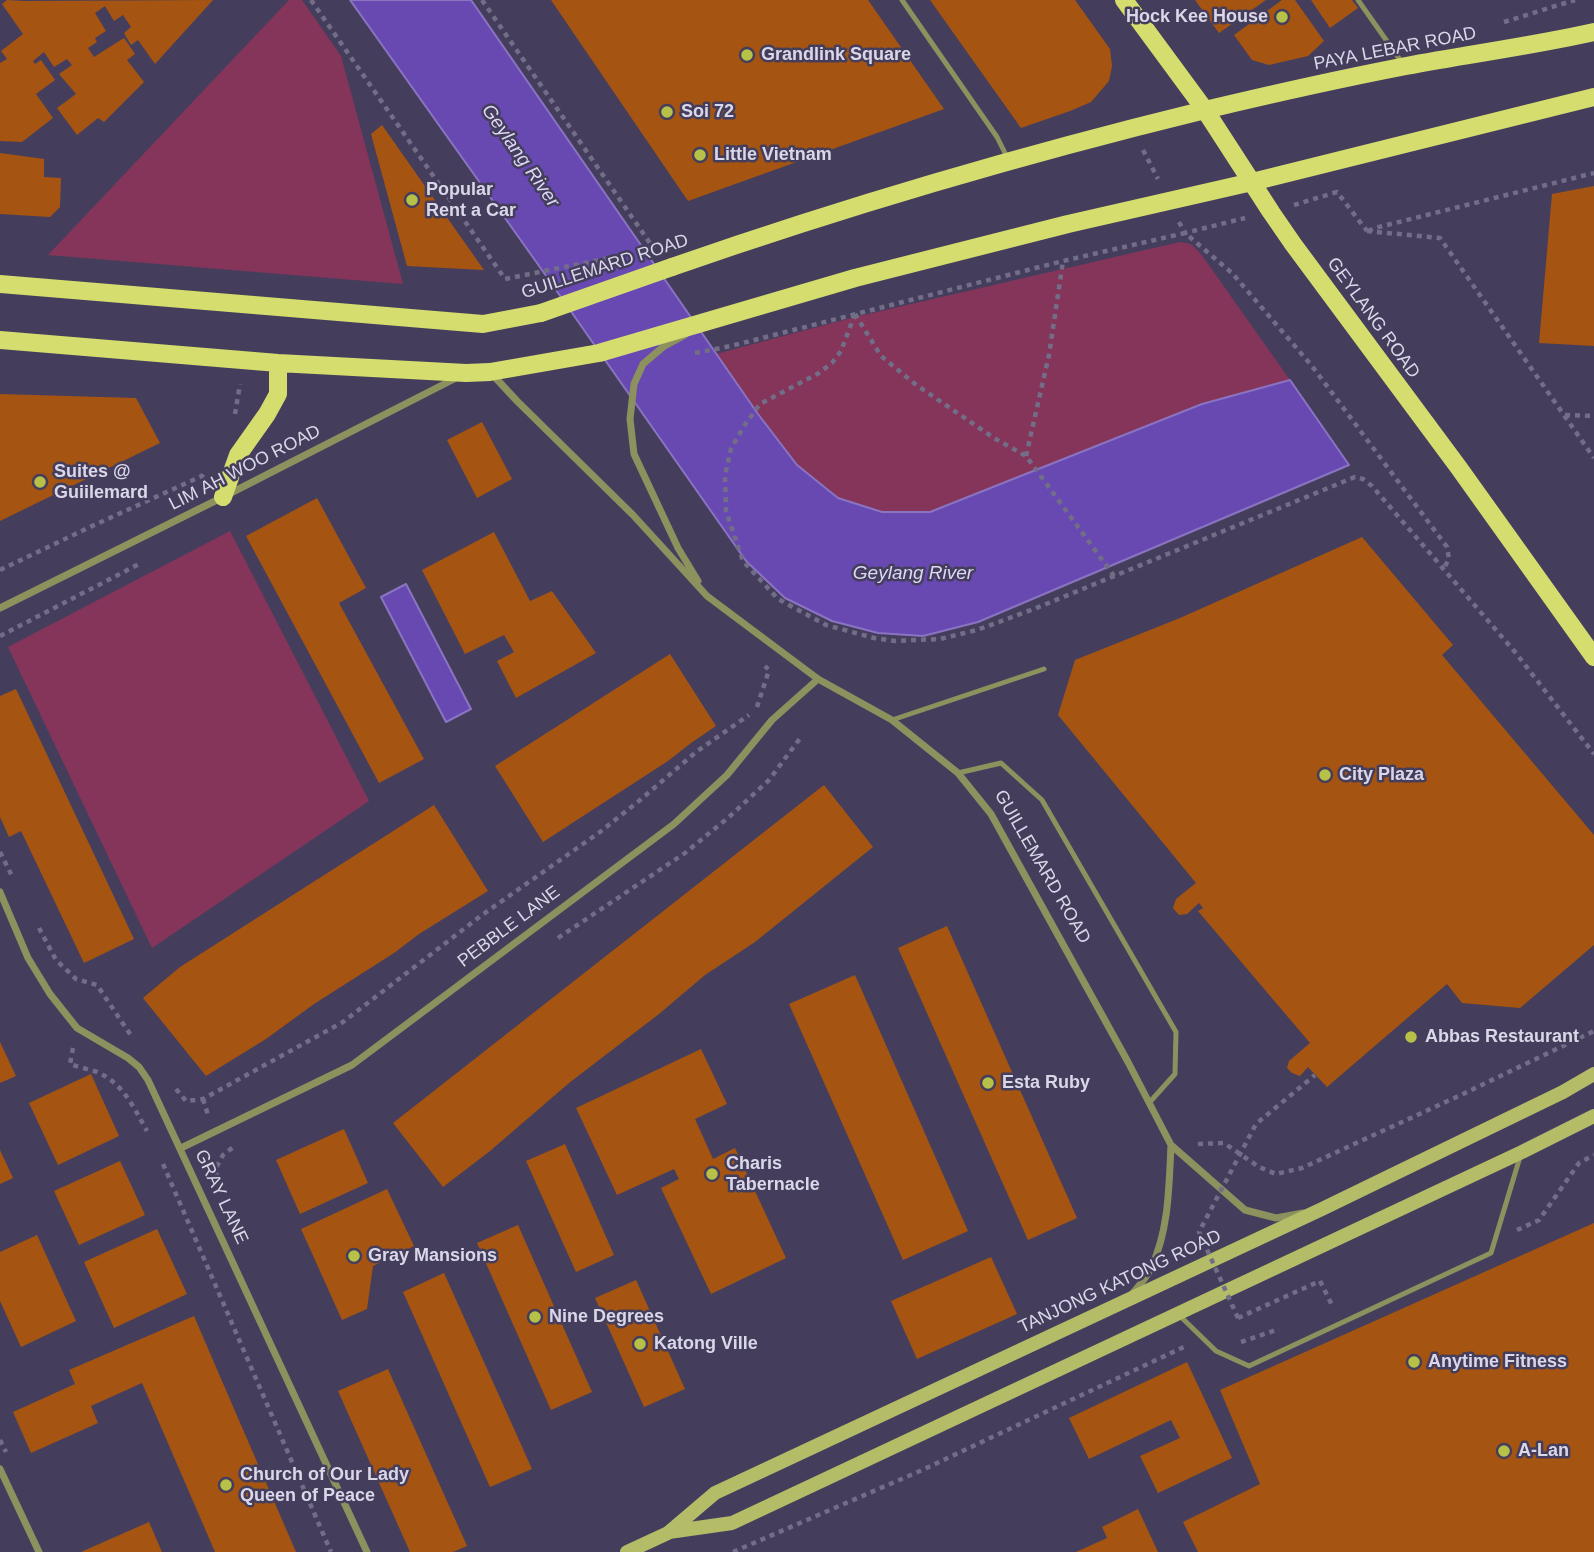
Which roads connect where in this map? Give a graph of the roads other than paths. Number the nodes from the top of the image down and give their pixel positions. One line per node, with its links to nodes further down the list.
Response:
1 (902, 0): 8 (lane)
2 (1124, 0): 7 (main road, GEYLANG ROAD)
3 (1358, 0): 5 (lane)
4 (1594, 32): 5 (main road, PAYA LEBAR ROAD)
5 (1405, 66): 7 (main road, PAYA LEBAR ROAD)
6 (1594, 97): 9 (main road)
7 (1205, 110): 8 (main road, GUILLEMARD ROAD); 9 (main road, GEYLANG ROAD)
8 (1008, 160): 10 (main road, GUILLEMARD ROAD, bridge)
9 (1252, 182): 11 (main road, GUILLEMARD ROAD); 19 (main road, GEYLANG ROAD)
10 (0, 284)
11 (719, 316): 14 (main road, GUILLEMARD ROAD); 17 (street, GUILLEMARD ROAD)
12 (0, 340): 13 (main road, GUILLEMARD ROAD)
13 (278, 363): 15 (main road, GUILLEMARD ROAD); 16 (main road)
14 (490, 372): 15 (main road, GUILLEMARD ROAD); 17 (street, GUILLEMARD ROAD)
15 (466, 373): 16 (street, LIM AH WOO ROAD)
16 (223, 498): 18 (street, LIM AH WOO ROAD)
17 (707, 596): 21 (street, GUILLEMARD ROAD)
18 (0, 608)
19 (1594, 657)
20 (1044, 670): 22 (lane)
21 (818, 679): 22 (street, GUILLEMARD ROAD); 29 (street, PEBBLE LANE)
22 (892, 720): 23 (street, GUILLEMARD ROAD)
23 (958, 773): 26 (street, GUILLEMARD ROAD); 26 (lane)
24 (0, 892): 29 (street, GRAY LANE)
25 (1594, 1074): 31 (main road, TANJONG KATONG ROAD)
26 (1149, 1102): 28 (street, GUILLEMARD ROAD)
27 (1594, 1116): 30 (main road, TANJONG KATONG ROAD)
28 (1171, 1144): 31 (street, GUILLEMARD ROAD); 32 (street)
29 (181, 1149): 37 (street, GRAY LANE)
30 (1522, 1152): 33 (main road, TANJONG KATONG ROAD); 33 (lane)
31 (1322, 1209): 32 (main road, TANJONG KATONG ROAD)
32 (1130, 1298): 35 (main road, TANJONG KATONG ROAD)
33 (1176, 1313): 35 (main road, TANJONG KATONG ROAD)
34 (0, 1469): 36 (street)
35 (668, 1533): 38 (main road, TANJONG KATONG ROAD)
36 (39, 1552)
37 (367, 1552)
38 (628, 1552)

